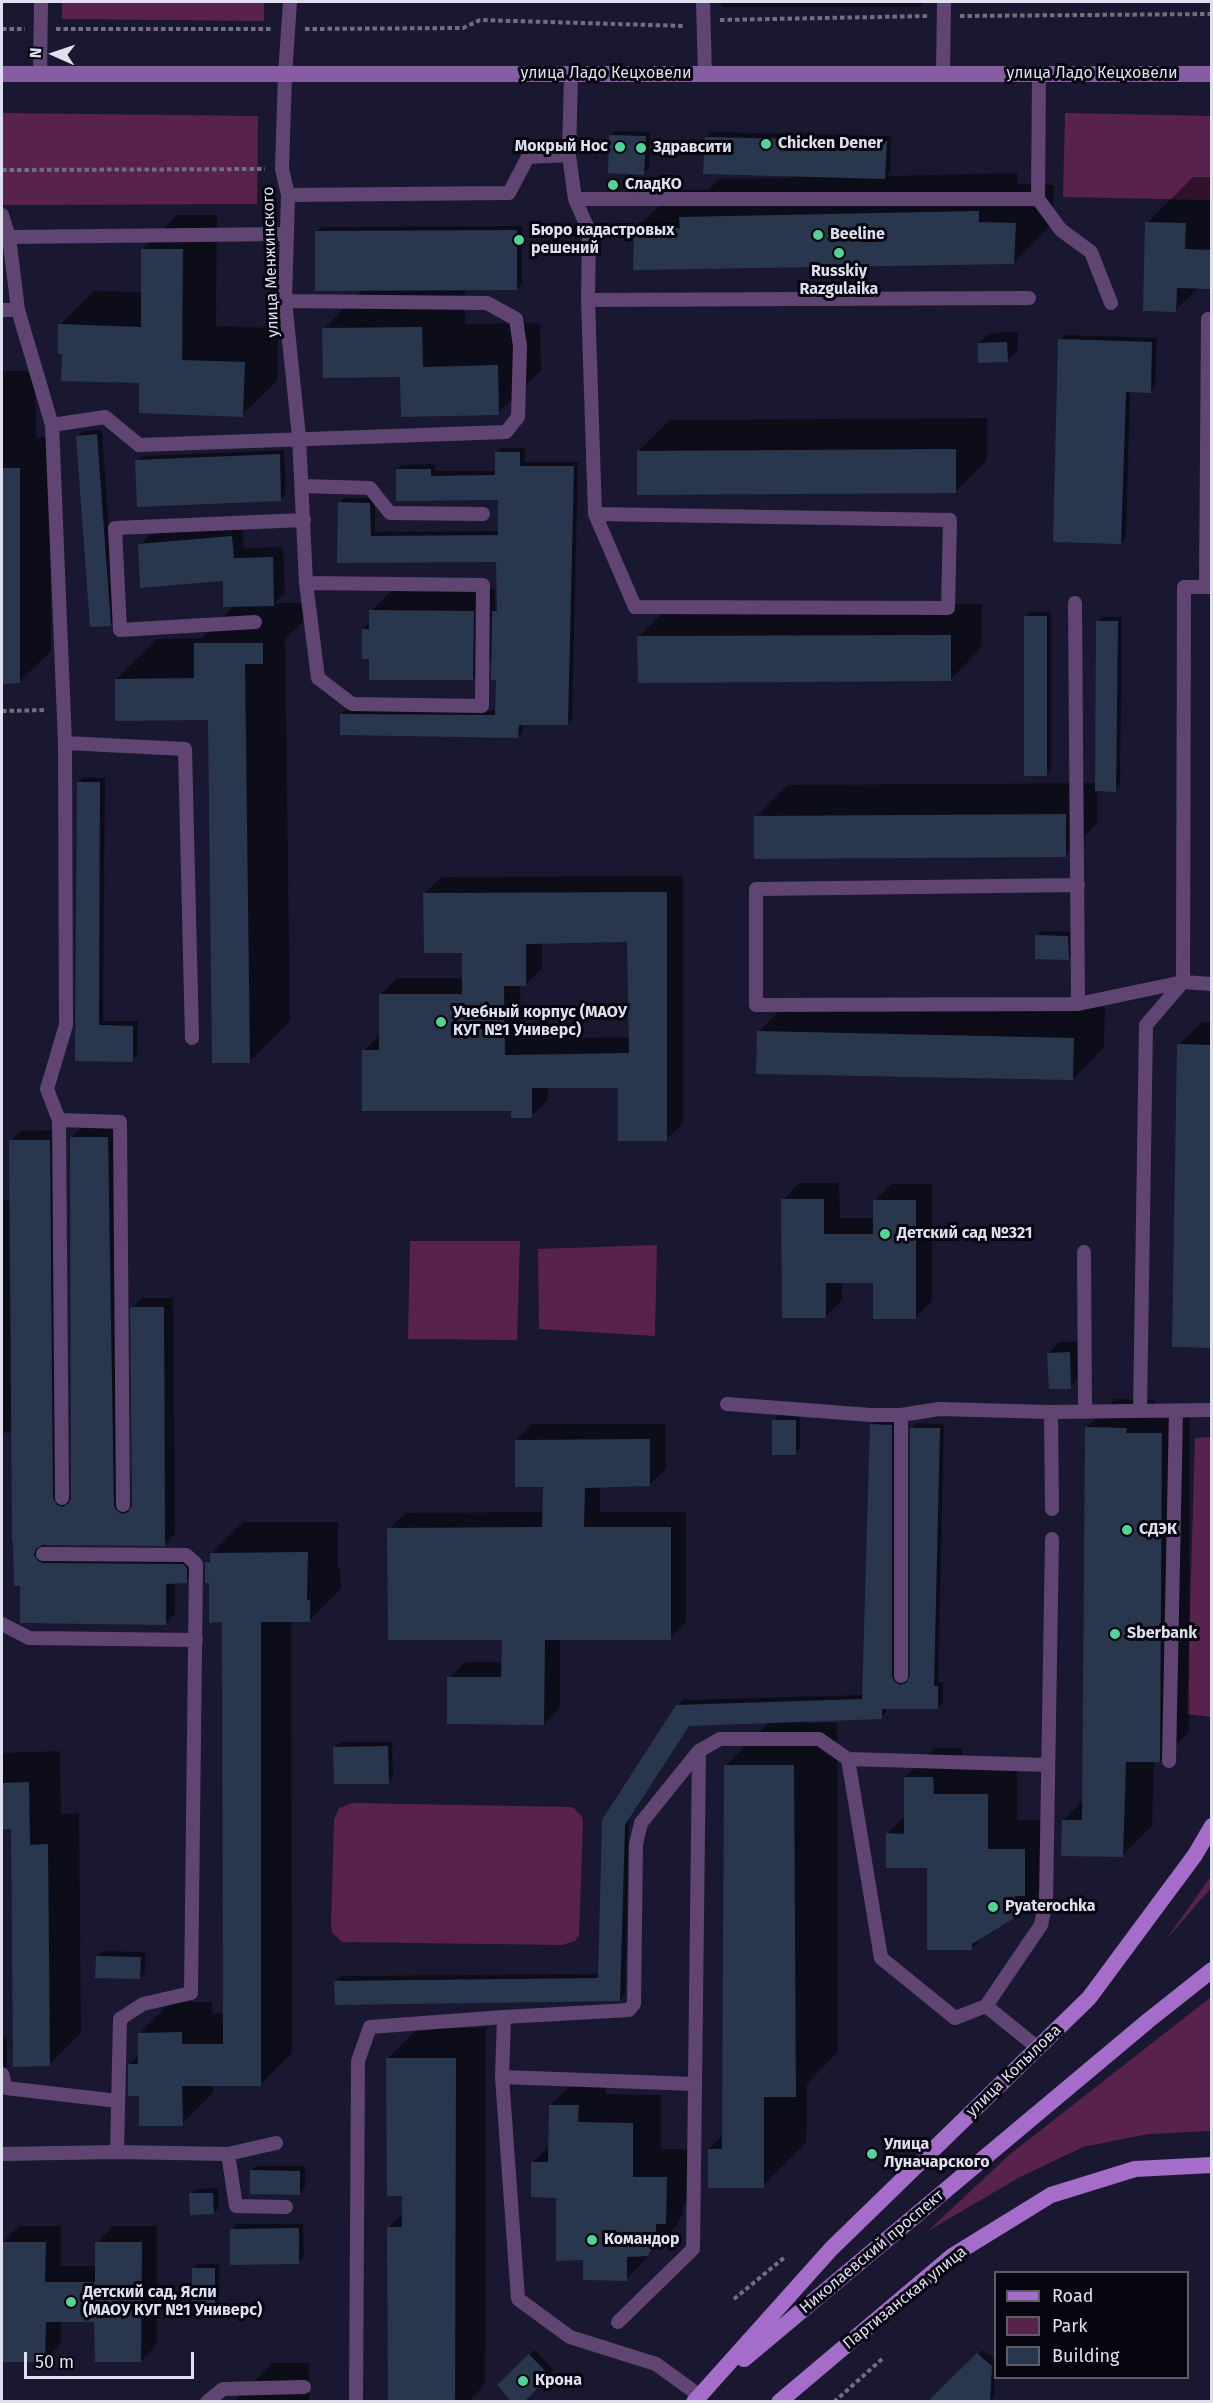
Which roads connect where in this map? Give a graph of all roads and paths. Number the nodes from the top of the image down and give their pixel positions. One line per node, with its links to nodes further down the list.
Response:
1 (41, 2): 12 (lane)
2 (290, 2): 17 (lane, улица Менжинского)
3 (703, 2): 13 (lane)
4 (944, 2): 14 (lane)
5 (685, 26): 10 (path)
6 (2, 29): 7 (path)
7 (31, 29)
8 (54, 29): 9 (path)
9 (272, 29)
10 (305, 29)
11 (2, 74): 12 (main road, улица Ладо Кецховели)
12 (40, 74): 17 (main road, улица Ладо Кецховели)
13 (705, 74): 14 (main road, улица Ладо Кецховели); 18 (main road, улица Ладо Кецховели)
14 (943, 74): 15 (main road, улица Ладо Кецховели)
15 (1039, 74): 16 (main road, улица Ладо Кецховели); 24 (lane)
16 (1212, 74)
17 (285, 75): 18 (main road, улица Ладо Кецховели); 20 (lane, улица Менжинского)
18 (571, 75): 19 (lane)
19 (569, 155): 22 (lane); 23 (lane)
20 (282, 169): 21 (path); 22 (lane, улица Менжинского)
21 (2, 170)
22 (288, 195): 26 (lane, улица Менжинского)
23 (574, 199): 24 (lane); 29 (lane)
24 (1038, 199): 31 (lane)
25 (2, 215): 27 (lane)
26 (287, 234): 27 (lane); 30 (lane, улица Менжинского)
27 (9, 237): 33 (lane)
28 (1029, 298): 29 (lane)
29 (588, 300): 39 (lane)
30 (285, 301): 36 (lane, улица Менжинского); 36 (lane)
31 (1111, 303)
32 (2, 310): 33 (lane)
33 (18, 310): 35 (lane)
34 (1209, 319): 42 (lane)
35 (52, 425): 36 (lane); 45 (lane)
36 (299, 437): 37 (lane, улица Менжинского)
37 (302, 486): 38 (lane); 40 (lane, улица Менжинского)
38 (483, 514)
39 (595, 514): 39 (lane)
40 (304, 520): 41 (lane, улица Менжинского); 44 (lane)
41 (306, 583): 41 (lane, улица Менжинского)
42 (1209, 587): 49 (lane)
43 (1075, 603): 48 (lane)
44 (255, 622)
45 (64, 710): 46 (path); 47 (lane)
46 (2, 711)
47 (65, 742): 52 (lane); 53 (lane)
48 (1078, 885): 51 (lane); 51 (lane)
49 (1183, 982): 50 (lane); 51 (lane); 58 (lane)
50 (1212, 984)
51 (1078, 1004)
52 (192, 1038)
53 (59, 1120): 62 (lane); 63 (lane)
54 (1084, 1252): 57 (lane)
55 (727, 1404): 61 (lane)
56 (1212, 1410): 59 (lane)
57 (1085, 1411): 58 (lane); 60 (lane)
58 (1140, 1411): 59 (lane)
59 (1176, 1411): 72 (lane)
60 (1052, 1412): 61 (lane); 64 (lane)
61 (901, 1415): 69 (lane)
62 (62, 1498)
63 (123, 1505)
64 (1052, 1509)
65 (1052, 1539): 73 (lane)
66 (43, 1554): 68 (lane)
67 (2, 1624): 68 (lane)
68 (196, 1640): 82 (lane)
69 (901, 1676)
70 (699, 1751): 71 (lane); 77 (lane); 81 (lane)
71 (848, 1759): 73 (lane); 76 (lane)
72 (1169, 1761)
73 (1047, 1765): 76 (lane)
74 (1212, 1826): 78 (main road, улица Копылова)
75 (1212, 1970): 94 (main road, Николаевский проспект)
76 (986, 2006): 78 (lane)
77 (504, 2017): 80 (lane); 96 (lane)
78 (1038, 2048): 94 (main road, улица Копылова)
79 (2, 2074): 82 (lane)
80 (502, 2077): 81 (lane); 94 (lane)
81 (695, 2084): 91 (lane)
82 (118, 2101): 84 (lane)
83 (276, 2143): 86 (lane)
84 (117, 2152): 85 (lane); 86 (lane)
85 (2, 2154)
86 (228, 2154): 88 (lane)
87 (1212, 2165): 97 (main road, Партизанская улица)
88 (286, 2207)
89 (785, 2257): 90 (path)
90 (734, 2299)
91 (618, 2322)
92 (882, 2359): 98 (path)
93 (304, 2387): 95 (lane)
94 (697, 2399)
95 (207, 2402)
96 (356, 2402)
97 (779, 2402)
98 (834, 2402)

